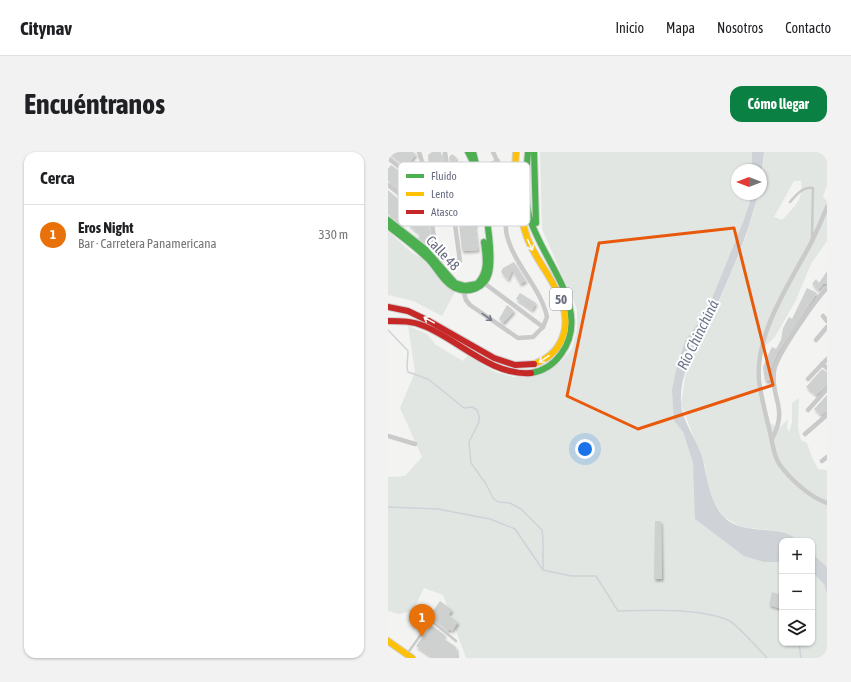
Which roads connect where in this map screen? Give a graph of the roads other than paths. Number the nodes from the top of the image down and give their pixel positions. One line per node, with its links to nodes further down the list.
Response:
1 (419, 152): 10 (street)
2 (445, 152): 11 (street)
3 (468, 152): 12 (main road)
4 (473, 152): 13 (main road)
5 (493, 152): 9 (street)
6 (512, 152): 15 (main road)
7 (531, 153): 37 (main road, 50)
8 (388, 158): 16 (street)
9 (498, 161): 14 (street)
10 (422, 162)
11 (446, 162)
12 (473, 162)
13 (477, 162)
14 (495, 162)
15 (514, 162)
16 (398, 166)
17 (388, 185): 18 (street)
18 (398, 193)
19 (790, 202): 29 (lane)
20 (827, 207): 29 (street)
21 (388, 220): 30 (main road, Calle 48)
22 (388, 226): 30 (main road, Calle 48)
23 (432, 226): 30 (street)
24 (455, 226): 30 (street)
25 (482, 226): 31 (main road)
26 (486, 226): 31 (main road)
27 (506, 226): 38 (street)
28 (524, 226): 34 (main road, 50, one-way to 34)
29 (812, 241): 50 (street)
30 (435, 261): 31 (main road, Calle 48); 33 (main road, Calle 48)
31 (484, 281): 33 (main road, Calle 48); 38 (street)
32 (827, 288): 50 (street)
33 (463, 290): 38 (street, one-way to 38)
34 (388, 307)
35 (823, 316): 36 (street)
36 (827, 320)
37 (388, 321)
38 (543, 327)
39 (827, 327): 40 (street)
40 (816, 340)
41 (827, 359): 42 (street)
42 (822, 364): 43 (street); 44 (street)
43 (827, 368)
44 (808, 379)
45 (827, 389): 46 (street)
46 (808, 410)
47 (827, 415): 48 (street)
48 (806, 434)
49 (388, 436): 51 (street)
50 (772, 439): 54 (street)
51 (415, 444)
52 (827, 457): 53 (street)
53 (822, 461)
54 (827, 503)
55 (456, 640): 58 (lane)
56 (388, 641): 58 (main road)
57 (388, 646): 58 (main road)
58 (408, 657)

